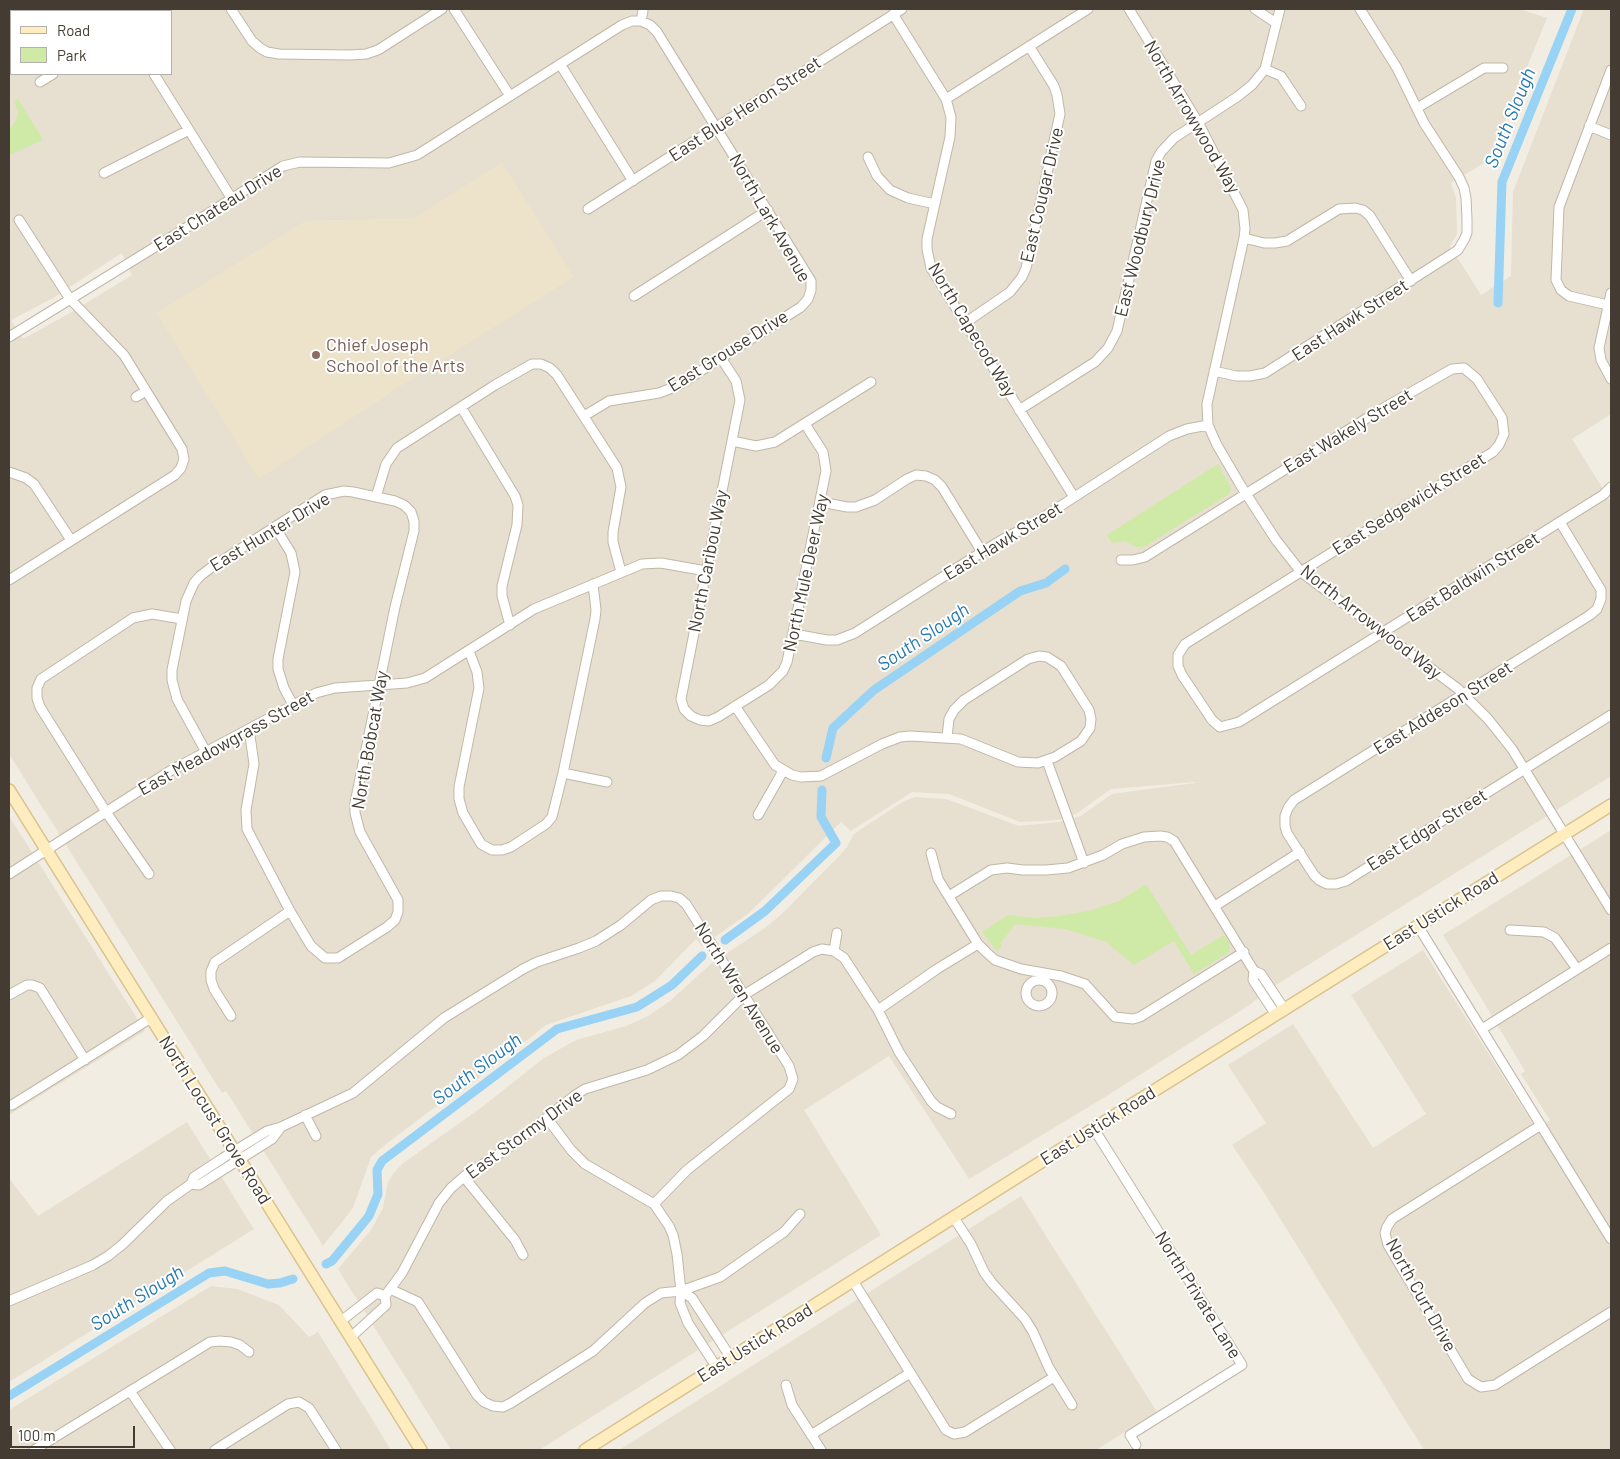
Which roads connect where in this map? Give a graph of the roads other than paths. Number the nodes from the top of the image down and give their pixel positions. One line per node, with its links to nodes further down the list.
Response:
1 (230, 9): 2 (street)
2 (442, 9)
3 (454, 9): 22 (street)
4 (902, 9): 11 (street, East Blue Heron Street)
5 (1088, 9): 14 (street)
6 (1129, 9): 26 (street, North Arrowwood Way)
7 (1255, 9): 13 (street)
8 (1280, 9): 13 (street, East Woodbury Drive)
9 (1360, 9): 25 (street)
10 (644, 11): 12 (street)
11 (893, 14): 23 (street, North Capecod Way); 28 (street, East Blue Heron Street)
12 (641, 21): 15 (street, East Chateau Drive); 28 (street, North Lark Avenue)
13 (1276, 23): 17 (street, East Woodbury Drive)
14 (1029, 46): 23 (street); 46 (street, East Cougar Drive)
15 (560, 64): 22 (street, East Chateau Drive); 33 (street)
16 (1503, 68): 25 (street)
17 (1265, 69): 24 (street); 26 (street, East Woodbury Drive)
18 (1611, 70): 27 (street)
19 (51, 75): 21 (street)
20 (155, 75): 29 (street)
21 (40, 82)
22 (510, 96): 34 (street, East Chateau Drive)
23 (946, 99): 35 (street, North Capecod Way)
24 (1301, 106)
25 (1417, 108): 40 (street, East Hawk Street)
26 (1198, 122): 39 (street, North Arrowwood Way); 55 (street, East Woodbury Drive)
27 (1589, 126): 30 (street); 45 (street)
28 (716, 127): 33 (street, East Blue Heron Street); 37 (street, North Lark Avenue)
29 (189, 130): 32 (street); 34 (street)
30 (1611, 135)
31 (868, 157): 35 (street)
32 (104, 173)
33 (633, 181): 36 (street, East Blue Heron Street)
34 (232, 199): 44 (street, East Chateau Drive)
35 (935, 204): 46 (street, North Capecod Way)
36 (588, 209)
37 (768, 210): 42 (street, North Lark Avenue); 43 (street)
38 (20, 220): 44 (street)
39 (1244, 238): 40 (street); 49 (street, North Arrowwood Way)
40 (1411, 281): 49 (street, East Hawk Street)
41 (1611, 293): 45 (street)
42 (810, 295): 48 (street, East Grouse Drive)
43 (634, 296)
44 (70, 299): 47 (street, East Chateau Drive); 52 (street)
45 (1608, 306): 50 (street)
46 (965, 323): 55 (street, North Capecod Way)
47 (9, 337)
48 (721, 358): 56 (street, East Grouse Drive); 59 (street, North Caribou Way)
49 (1214, 371): 58 (street, North Arrowwood Way)
50 (1611, 379)
51 (871, 382): 57 (street)
52 (146, 391): 53 (street); 69 (street)
53 (136, 397)
54 (460, 407): 56 (street); 64 (street); 78 (street)
55 (1019, 410): 65 (street, North Capecod Way)
56 (584, 416): 73 (street)
57 (805, 424): 59 (street); 66 (street, North Mule Deer Way)
58 (1208, 425): 63 (street, North Arrowwood Way); 65 (street, East Hawk Street)
59 (732, 441): 72 (street, North Caribou Way)
60 (1500, 445): 63 (street, East Wakely Street); 74 (street, East Sedgewick Street)
61 (9, 472): 69 (street)
62 (1611, 488): 67 (street, East Baldwin Street)
63 (1246, 494): 71 (street, East Wakely Street); 74 (street, North Arrowwood Way)
64 (376, 497): 68 (street, East Hunter Drive); 82 (street, North Bobcat Way)
65 (1074, 497): 70 (street, East Hawk Street)
66 (821, 502): 70 (street); 80 (street, North Mule Deer Way)
67 (1560, 522): 79 (street, East Baldwin Street); 83 (street, East Addeson Street)
68 (275, 527): 77 (street, East Hunter Drive); 84 (street)
69 (71, 540): 75 (street)
70 (982, 552): 80 (street, East Hawk Street)
71 (1121, 560)
72 (706, 571): 73 (street, East Meadowgrass Street); 85 (street, North Caribou Way)
73 (621, 572): 76 (street, East Meadowgrass Street)
74 (1301, 572): 79 (street, North Arrowwood Way); 87 (street, East Sedgewick Street)
75 (9, 580)
76 (592, 584): 78 (street, East Meadowgrass Street); 94 (street)
77 (182, 620): 90 (street, East Hunter Drive); 98 (street)
78 (510, 625): 81 (street, East Meadowgrass Street)
79 (1384, 632): 83 (street, North Arrowwood Way); 87 (street, East Baldwin Street)
80 (794, 634): 85 (street, North Mule Deer Way)
81 (469, 651): 82 (street, East Meadowgrass Street); 94 (street)
82 (379, 685): 84 (street, East Meadowgrass Street); 110 (street, North Bobcat Way)
83 (1464, 694): 92 (street, North Arrowwood Way); 102 (street, East Addeson Street)
84 (293, 705): 88 (street, East Meadowgrass Street)
85 (735, 706): 93 (street)
86 (1611, 715): 92 (street, East Edgar Street)
87 (1230, 725)
88 (249, 729): 90 (street, East Meadowgrass Street); 110 (street)
89 (947, 738): 91 (street); 91 (street); 93 (street)
90 (206, 752): 98 (street, East Meadowgrass Street)
91 (1047, 761): 104 (street)
92 (1524, 769): 100 (street, North Arrowwood Way); 102 (street, East Edgar Street)
93 (783, 771): 99 (street)
94 (563, 773): 95 (street)
95 (607, 782)
96 (9, 790): 101 (main road, North Locust Grove Road)
97 (1611, 805): 100 (main road, East Ustick Road)
98 (106, 812): 101 (street, East Meadowgrass Street); 106 (street)
99 (758, 815)
100 (1565, 834): 109 (street, North Arrowwood Way); 111 (main road, East Ustick Road)
101 (47, 851): 105 (street, East Meadowgrass Street); 124 (main road, North Locust Grove Road)
102 (1300, 852): 108 (street)
103 (931, 853): 107 (street)
104 (1084, 863): 107 (street); 108 (street)
105 (9, 874)
106 (149, 874)
107 (949, 896): 114 (street)
108 (1215, 906): 117 (street)
109 (1611, 910)
110 (290, 911): 123 (street)
111 (1418, 926): 122 (main road, East Ustick Road); 125 (street)
112 (1510, 930): 118 (street)
113 (837, 933): 116 (street)
114 (978, 944): 117 (street); 121 (street)
115 (1611, 948): 118 (street)
116 (834, 951): 120 (street, East Stormy Drive); 121 (street)
117 (1244, 952): 122 (street)
118 (1578, 969): 125 (street)
119 (9, 995): 126 (street)
120 (744, 995): 129 (street, North Wren Avenue); 130 (street, East Stormy Drive); 136 (street, North Wren Avenue)
121 (878, 1010): 128 (street)
122 (1280, 1012): 132 (main road, East Ustick Road)
123 (231, 1016)
124 (151, 1018): 126 (street); 134 (main road, North Locust Grove Road)
125 (1482, 1029): 131 (street)
126 (85, 1060): 127 (street)
127 (9, 1106)
128 (951, 1114)
129 (305, 1115): 133 (street); 134 (street)
130 (547, 1118): 135 (street, East Stormy Drive); 136 (street)
131 (1541, 1125): 139 (street); 145 (street, North Curt Drive)
132 (1094, 1129): 138 (main road, East Ustick Road); 157 (street, North Private Lane)
133 (316, 1136)
134 (238, 1155): 144 (street); 146 (main road, North Locust Grove Road)
135 (464, 1177): 140 (street); 143 (street, East Stormy Drive)
136 (654, 1204): 142 (street)
137 (800, 1214): 142 (street)
138 (954, 1218): 141 (main road, East Ustick Road); 152 (street)
139 (1611, 1239)
140 (523, 1255)
141 (853, 1281): 149 (main road, East Ustick Road); 151 (street)
142 (681, 1291): 143 (street); 149 (street); 150 (street)
143 (388, 1292): 146 (street); 147 (street, East Stormy Drive)
144 (9, 1301)
145 (1611, 1312)
146 (341, 1322): 147 (main road, North Locust Grove Road)
147 (351, 1337): 162 (main road, North Locust Grove Road)
148 (249, 1352): 154 (street)
149 (731, 1358): 150 (main road, East Ustick Road)
150 (717, 1368): 163 (main road, East Ustick Road)
151 (910, 1373): 152 (street); 156 (street)
152 (1054, 1377): 155 (street)
153 (786, 1385): 156 (street)
154 (130, 1391): 159 (street); 160 (street)
155 (1072, 1405)
156 (811, 1435): 164 (street)
157 (1136, 1445)
158 (220, 1449): 161 (street)
159 (34, 1450)
160 (170, 1450)
161 (336, 1450)
162 (421, 1450)
163 (585, 1450)
164 (821, 1450)

